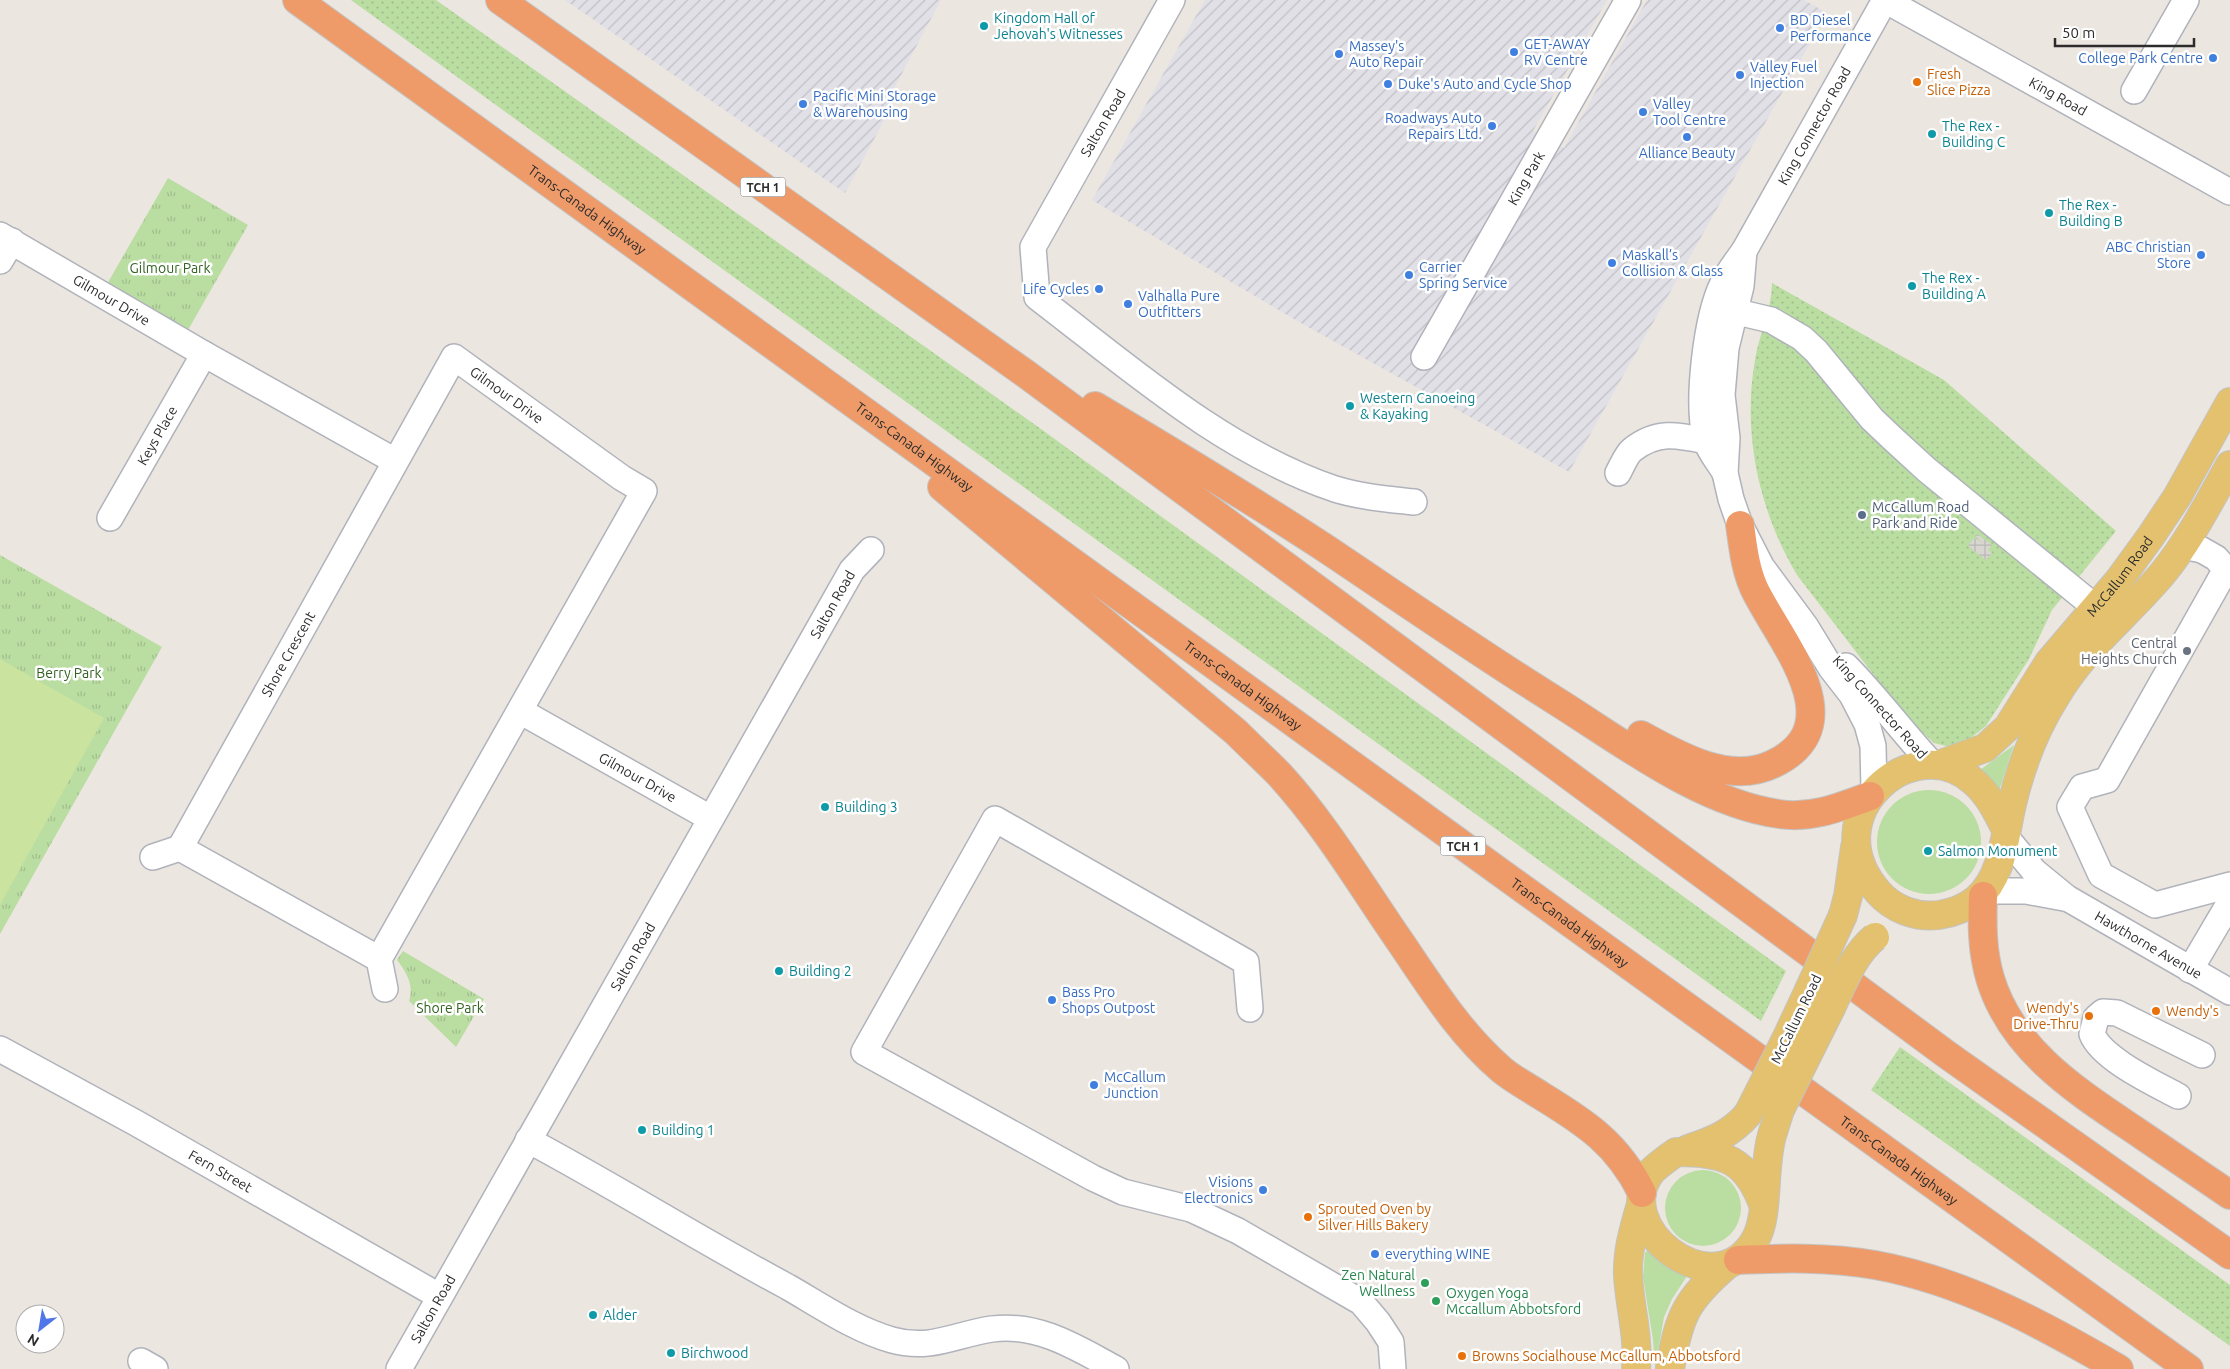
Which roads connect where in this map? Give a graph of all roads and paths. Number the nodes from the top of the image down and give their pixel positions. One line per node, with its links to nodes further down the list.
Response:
1 (297, 0): 12 (highway, Trans-Canada Highway / TCH 1)
2 (500, 0): 15 (highway, TCH 1)
3 (1172, 0): 22 (street, Salton Road)
4 (1628, 0): 14 (street, King Park)
5 (1885, 0): 8 (street, King Road); 10 (street, King Connector Road)
6 (2186, 0): 7 (street)
7 (2134, 91)
8 (2230, 192)
9 (4, 246): 13 (street, Gilmour Drive)
10 (1744, 251): 11 (street, King Connector Road); 17 (street, King Connector Road)
11 (1734, 311): 21 (street, King Connector Road); 28 (street)
12 (741, 320): 55 (highway); 66 (highway, Trans-Canada Highway / TCH 1)
13 (204, 354): 18 (street, Gilmour Drive); 23 (street, Keys Place)
14 (1424, 357)
15 (1026, 374): 30 (highway); 57 (highway, TCH 1)
16 (2230, 402): 28 (main road, McCallum Road)
17 (1706, 441): 20 (street); 21 (street, King Connector Road)
18 (395, 461): 31 (street, Gilmour Drive); 37 (street, Shore Crescent)
19 (2230, 465): 25 (main road, McCallum Road)
20 (1618, 473)
21 (1725, 474): 24 (street, King Connector Road)
22 (1414, 502)
23 (110, 518)
24 (1740, 525): 29 (street, King Connector Road); 30 (highway)
25 (2183, 546): 27 (street); 35 (main road, McCallum Road)
26 (871, 550): 34 (street, Salton Road)
27 (2228, 572): 39 (street)
28 (2095, 607): 32 (main road, McCallum Road)
29 (1806, 627): 32 (street, King Connector Road); 33 (street, King Connector Road)
30 (1486, 657): 33 (highway)
31 (520, 711): 34 (street, Gilmour Drive); 44 (street)
32 (1937, 765): 33 (main road); 35 (main road)
33 (1872, 793): 36 (main road)
34 (710, 818): 52 (street, Salton Road)
35 (2006, 833): 40 (main road); 41 (street, Hawthorne Avenue)
36 (1856, 840): 43 (main road); 53 (main road, McCallum Road, bridge)
37 (180, 848): 38 (street); 44 (street)
38 (153, 857)
39 (2230, 885)
40 (1985, 894): 41 (street, Hawthorne Avenue); 43 (main road); 54 (highway)
41 (2067, 898): 45 (street, Hawthorne Avenue)
42 (2230, 902): 45 (street)
43 (1928, 916): 56 (main road, McCallum Road, bridge)
44 (379, 959): 46 (street)
45 (2190, 970): 47 (street, Hawthorne Avenue)
46 (385, 989)
47 (2230, 992)
48 (1250, 1009): 62 (street)
49 (0, 1049): 59 (street, Fern Street)
50 (2202, 1055): 51 (street)
51 (2178, 1096)
52 (528, 1140): 59 (street, Salton Road); 61 (street)
53 (1676, 1152): 55 (main road); 56 (main road)
54 (2230, 1195)
55 (1642, 1198): 58 (main road); 63 (main road)
56 (1764, 1207): 58 (main road)
57 (2230, 1255)
58 (1733, 1262): 64 (main road); 65 (highway)
59 (439, 1296): 60 (street, Salton Road)
60 (399, 1369)
61 (1116, 1369)
62 (1393, 1369)
63 (1636, 1369)
64 (1670, 1369)
65 (2119, 1369)
66 (2189, 1369)

